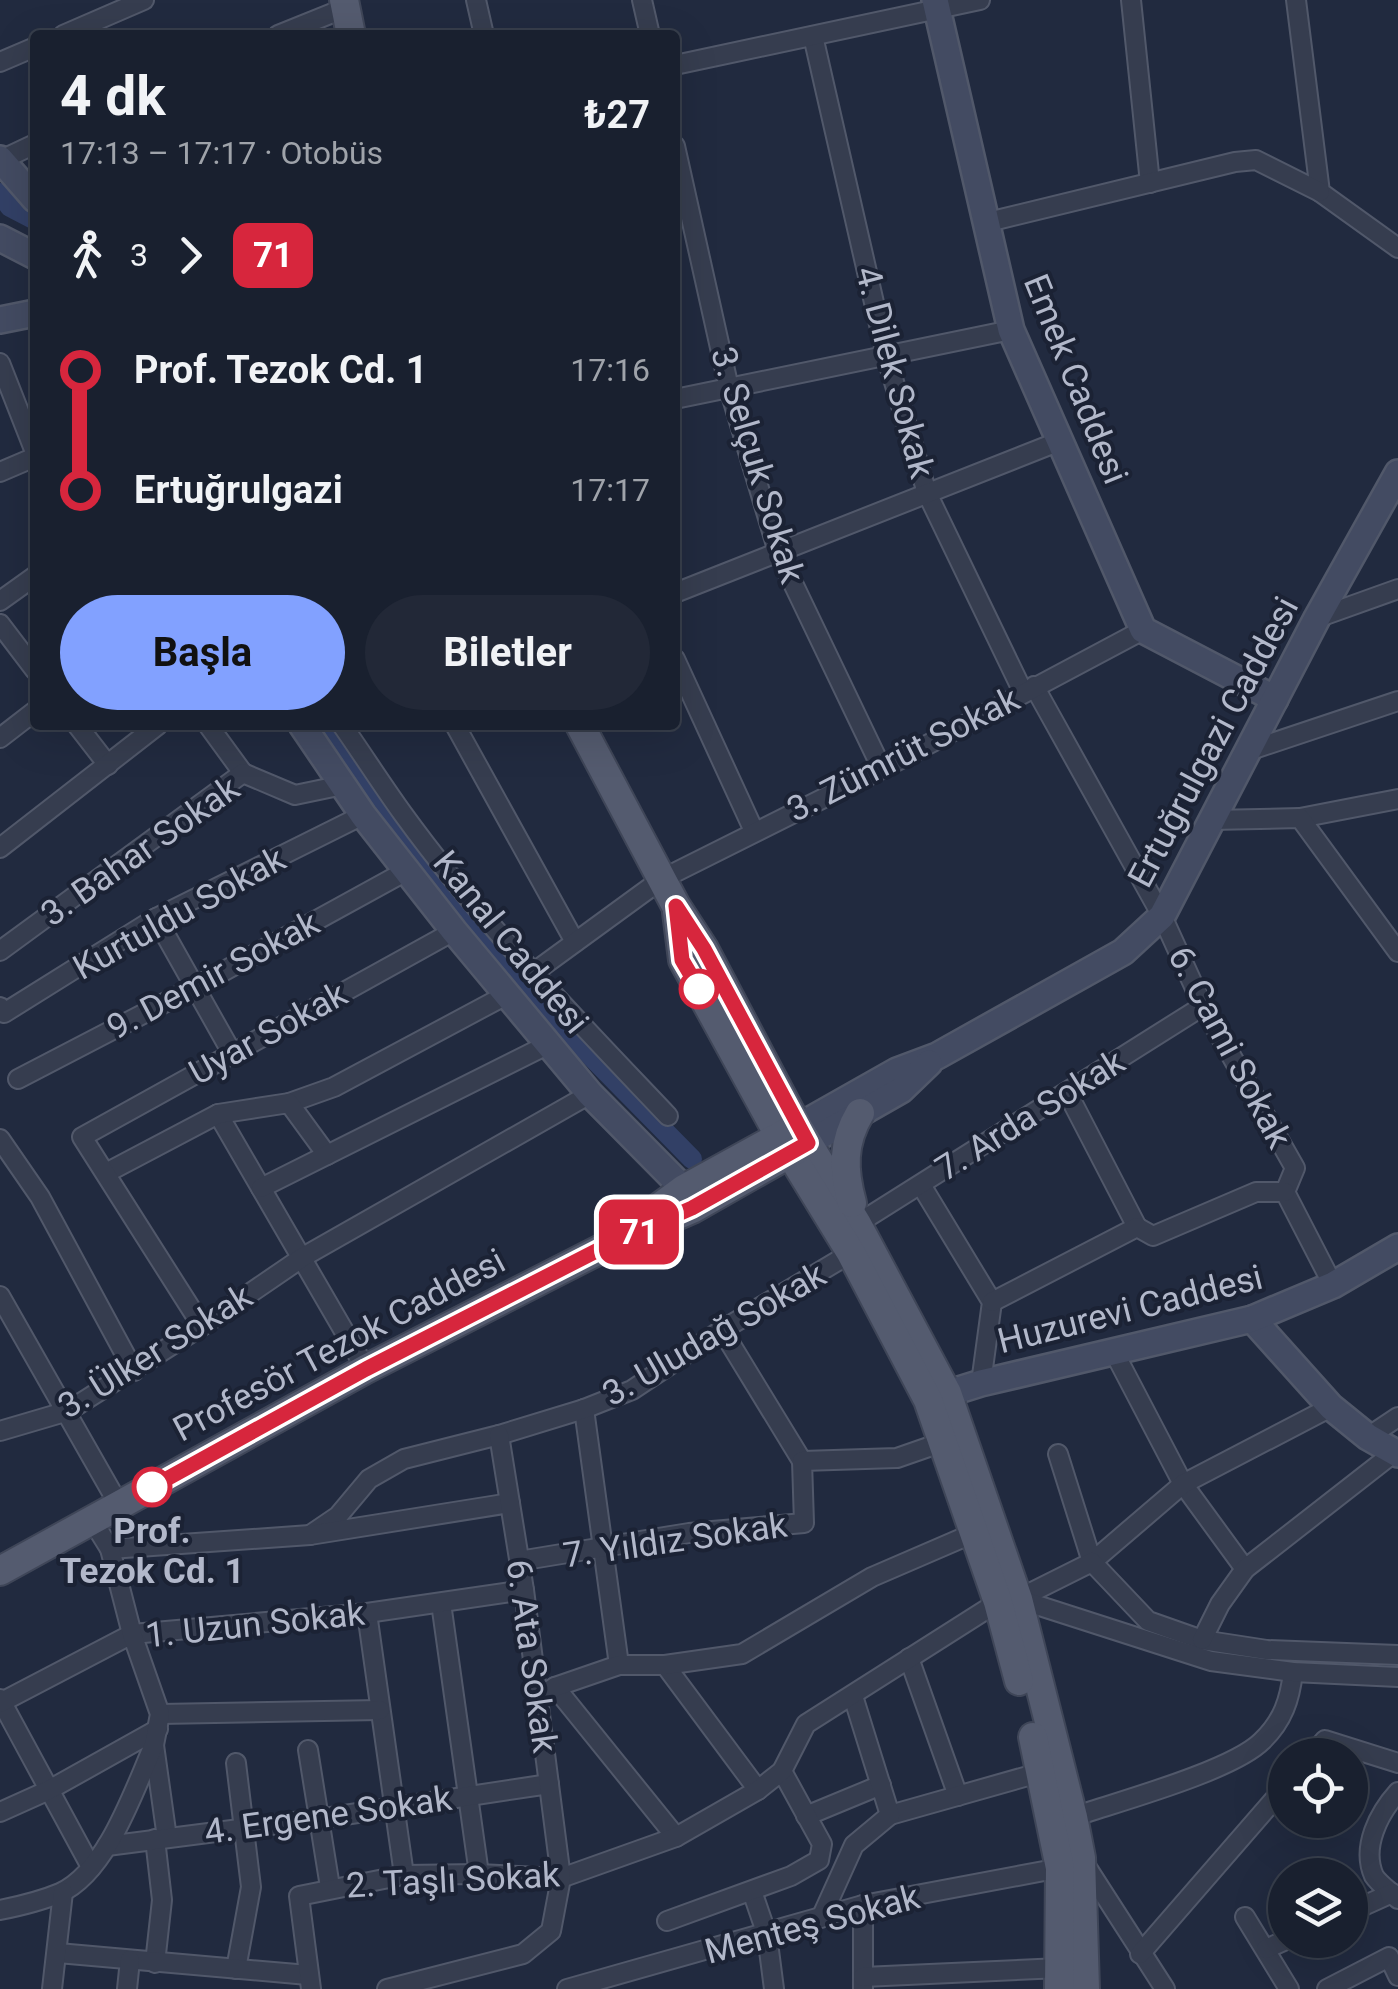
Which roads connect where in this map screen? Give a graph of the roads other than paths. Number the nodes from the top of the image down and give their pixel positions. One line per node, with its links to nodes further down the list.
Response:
1 (144, 0): 9 (street)
2 (476, 0): 11 (street)
3 (642, 0): 12 (street)
4 (980, 0): 7 (street)
5 (1132, 0): 20 (street)
6 (1296, 0): 21 (street)
7 (936, 5): 13 (street); 23 (street, Emek Caddesi)
8 (347, 14): 10 (street)
9 (75, 30)
10 (294, 30)
11 (483, 30)
12 (649, 30)
13 (813, 36): 16 (street); 30 (street, 4. Dilek Sokak)
14 (30, 49): 15 (street)
15 (0, 62)
16 (680, 64)
17 (30, 146): 18 (street)
18 (0, 160): 22 (street)
19 (680, 175): 32 (street, 3. Selçuk Sokak)
20 (1150, 183): 21 (street); 23 (street)
21 (1320, 192): 25 (street)
22 (30, 193)
23 (984, 223): 29 (street, Emek Caddesi)
24 (0, 238): 26 (street)
25 (1398, 248)
26 (30, 253)
27 (30, 315): 28 (street)
28 (0, 320)
29 (1011, 330): 30 (street); 34 (street, Emek Caddesi)
30 (886, 355): 32 (street); 39 (street, 4. Dilek Sokak)
31 (0, 362): 35 (street)
32 (730, 388): 33 (street); 40 (street, 3. Selçuk Sokak)
33 (680, 398)
34 (1060, 441): 39 (street); 47 (street, Emek Caddesi)
35 (30, 442)
36 (30, 457): 37 (street)
37 (0, 472)
38 (1397, 477): 45 (street, Ertuğrulgazi Caddesi)
39 (927, 494): 40 (street); 50 (street, 4. Dilek Sokak)
40 (778, 552): 43 (street); 64 (street, 3. Selçuk Sokak)
41 (30, 580): 44 (street)
42 (1398, 590): 45 (street)
43 (680, 591)
44 (0, 602)
45 (1317, 618): 51 (street, Ertuğrulgazi Caddesi)
46 (0, 624): 48 (street)
47 (1143, 630): 50 (street, 3. Zümrüt Sokak); 51 (street)
48 (30, 663)
49 (680, 670): 71 (street)
50 (1029, 689): 64 (street, 3. Zümrüt Sokak); 75 (street, 4. Dilek Sokak)
51 (1275, 700): 62 (street, Ertuğrulgazi Caddesi)
52 (1398, 701): 62 (street)
53 (30, 715): 61 (street)
54 (81, 730): 63 (street)
55 (152, 730): 63 (street)
56 (212, 730): 65 (street)
57 (305, 730): 66 (street, Kanal Caddesi)
58 (345, 730): 82 (street, Kanal Caddesi)
59 (458, 730): 79 (street)
60 (583, 730): 74 (main road)
61 (0, 738)
62 (1248, 751): 70 (street, Ertuğrulgazi Caddesi)
63 (108, 764): 72 (street)
64 (882, 769): 71 (street, 3. Zümrüt Sokak)
65 (243, 773): 66 (street, 3. Bahar Sokak); 80 (street, 3. Bahar Sokak)
66 (343, 785): 68 (street, Kanal Caddesi)
67 (1398, 800): 69 (street)
68 (364, 815): 73 (street, Kanal Caddesi); 76 (street, Kurtuldu Sokak)
69 (1300, 818): 70 (street); 77 (street)
70 (1210, 820): 75 (street, Ertuğrulgazi Caddesi)
71 (754, 831): 74 (street, 3. Zümrüt Sokak)
72 (0, 848)
73 (408, 870): 78 (street, Kanal Caddesi); 83 (street, 9. Demir Sokak)
74 (662, 879): 79 (street, 3. Zümrüt Sokak); 98 (main road)
75 (1162, 916): 85 (street, 6. Cami Sokak); 89 (street, Ertuğrulgazi Caddesi)
76 (156, 918): 83 (street); 86 (street, Kurtuldu Sokak)
77 (1391, 926): 81 (street)
78 (454, 931): 84 (street, Kanal Caddesi); 88 (street, Uyar Sokak)
79 (575, 942): 82 (street, 3. Zümrüt Sokak)
80 (2, 944)
81 (1398, 952)
82 (533, 973): 96 (street, Kanal Caddesi)
83 (195, 987): 88 (street); 90 (street, 9. Demir Sokak)
84 (508, 994): 87 (street, Kanal Caddesi); 93 (street)
85 (1204, 1006): 91 (street, 7. Arda Sokak); 104 (street, 6. Cami Sokak)
86 (2, 1014)
87 (549, 1044): 92 (street, Kanal Caddesi); 99 (street)
88 (232, 1052): 100 (street, Uyar Sokak)
89 (936, 1056): 94 (street, Ertuğrulgazi Caddesi); 98 (street, Ertuğrulgazi Caddesi)
90 (18, 1079)
91 (1067, 1092): 101 (street, 7. Arda Sokak); 106 (street)
92 (590, 1094): 103 (street, Kanal Caddesi); 110 (street, 3. Ülker Sokak)
93 (289, 1103): 95 (street); 99 (street)
94 (860, 1113): 98 (street, Ertuğrulgazi Caddesi); 105 (main road)
95 (218, 1114): 100 (street); 102 (street)
96 (668, 1116)
97 (0, 1139): 119 (street)
98 (794, 1140): 103 (main road); 105 (main road); 107 (main road); 109 (main road)
99 (327, 1155): 102 (street)
100 (106, 1173): 115 (street)
101 (921, 1185): 105 (street, 7. Arda Sokak); 113 (street)
102 (262, 1188): 110 (street)
103 (684, 1189): 107 (main road)
104 (1284, 1192): 106 (street); 111 (street, 6. Cami Sokak)
105 (857, 1224): 121 (main road)
106 (1137, 1227): 113 (street)
107 (608, 1245): 118 (main road, Profesör Tezok Caddesi)
108 (1398, 1247): 111 (street, Huzurevi Caddesi)
109 (852, 1253): 116 (street, 3. Uludağ Sokak); 121 (main road)
110 (303, 1257): 115 (street, 3. Ülker Sokak); 118 (street)
111 (1333, 1285): 114 (street, Huzurevi Caddesi)
112 (0, 1296): 124 (street)
113 (992, 1302): 120 (street)
114 (1252, 1319): 117 (street, Huzurevi Caddesi); 122 (street)
115 (202, 1326): 119 (street, 3. Ülker Sokak)
116 (722, 1330): 123 (street, 3. Uludağ Sokak); 132 (street)
117 (1114, 1352): 120 (street, Huzurevi Caddesi); 133 (street)
118 (366, 1369): 135 (main road, Profesör Tezok Caddesi)
119 (134, 1371): 124 (street, 3. Ülker Sokak)
120 (980, 1383): 121 (street, Huzurevi Caddesi)
121 (938, 1396): 129 (main road); 146 (main road)
122 (1330, 1408): 128 (street); 133 (street, 2. Taşlı Sokak)
123 (584, 1409): 127 (street, 3. Uludağ Sokak); 140 (street)
124 (68, 1411): 126 (street, 3. Ülker Sokak); 135 (street)
125 (1398, 1417): 128 (street)
126 (0, 1431)
127 (499, 1435): 134 (street, 6. Ata Sokak); 138 (street, 3. Uludağ Sokak)
128 (1368, 1437): 130 (street)
129 (943, 1442): 132 (street, 7. Yıldız Sokak); 137 (main road)
130 (1397, 1453): 143 (street)
131 (1058, 1454): 142 (street)
132 (802, 1461): 140 (street, 7. Yıldız Sokak)
133 (1183, 1484): 142 (street, 2. Taşlı Sokak); 143 (street)
134 (510, 1502): 138 (street); 141 (street, 6. Ata Sokak)
135 (119, 1505): 136 (main road, Profesör Tezok Caddesi)
136 (92, 1520): 139 (street); 144 (main road, Profesör Tezok Caddesi)
137 (974, 1533): 146 (main road); 154 (street)
138 (310, 1535): 139 (street)
139 (110, 1548): 149 (street)
140 (604, 1549): 141 (street, 7. Yıldız Sokak); 153 (street)
141 (520, 1561): 145 (street, 6. Ata Sokak)
142 (1092, 1562): 146 (street, 2. Taşlı Sokak); 150 (street)
143 (1246, 1569): 150 (street)
144 (0, 1571)
145 (524, 1590): 147 (street, 1. Uzun Sokak); 159 (street, 6. Ata Sokak)
146 (1008, 1601): 152 (street, 2. Taşlı Sokak); 155 (street); 168 (main road); 181 (main road)
147 (440, 1603): 148 (street, 1. Uzun Sokak); 174 (street)
148 (366, 1614): 149 (street, 1. Uzun Sokak); 161 (street)
149 (132, 1634): 160 (street, 1. Uzun Sokak); 162 (street)
150 (1202, 1640): 151 (street)
151 (1398, 1655)
152 (908, 1658): 158 (street, 2. Taşlı Sokak); 175 (street)
153 (619, 1665): 154 (street); 157 (street)
154 (665, 1666): 172 (street)
155 (1293, 1672): 156 (street); 181 (street)
156 (1398, 1676)
157 (556, 1687): 159 (street); 184 (street)
158 (853, 1696): 167 (street, 2. Taşlı Sokak); 170 (street)
159 (539, 1698): 169 (street, 6. Ata Sokak)
160 (0, 1701): 171 (street)
161 (380, 1710): 162 (street); 176 (street)
162 (157, 1729): 171 (street); 185 (street); 186 (street)
163 (308, 1750): 182 (street)
164 (1368, 1754): 166 (street)
165 (236, 1763): 183 (street)
166 (1398, 1763)
167 (782, 1770): 172 (street, 2. Taşlı Sokak); 180 (street)
168 (1042, 1772): 175 (street); 187 (main road)
169 (549, 1784): 174 (street, 4. Ergene Sokak); 191 (street, 6. Ata Sokak)
170 (880, 1785): 179 (street); 180 (street)
171 (49, 1790): 178 (street); 188 (street)
172 (758, 1790): 184 (street, 2. Taşlı Sokak)
173 (1398, 1792): 195 (street)
174 (469, 1795): 176 (street, 4. Ergene Sokak); 189 (street)
175 (958, 1796): 179 (street)
176 (394, 1807): 182 (street, 4. Ergene Sokak); 190 (street)
177 (1268, 1807): 205 (street)
178 (0, 1812)
179 (890, 1815): 200 (street)
180 (806, 1816): 193 (street)
181 (1073, 1817): 187 (main road)
182 (318, 1819): 183 (street, 4. Ergene Sokak); 192 (street)
183 (246, 1827): 185 (street, 4. Ergene Sokak); 208 (street)
184 (676, 1837): 191 (street, 2. Taşlı Sokak)
185 (161, 1839): 186 (street, 4. Ergene Sokak); 207 (street)
186 (107, 1846): 188 (street)
187 (1070, 1863): 196 (street, Menteş Sokak); 205 (street); 210 (main road); 220 (main road)
188 (91, 1867): 194 (street)
189 (479, 1874): 190 (street, 2. Taşlı Sokak); 191 (street, 2. Taşlı Sokak)
190 (404, 1875): 192 (street, 2. Taşlı Sokak)
191 (561, 1878): 217 (street, 6. Ata Sokak)
192 (330, 1887): 212 (street, 2. Taşlı Sokak)
193 (752, 1891): 201 (street); 202 (street)
194 (63, 1892): 198 (street); 204 (street)
195 (1395, 1896): 197 (street)
196 (863, 1905): 200 (street, Menteş Sokak); 214 (street)
197 (1368, 1906)
198 (0, 1910)
199 (1245, 1917): 203 (street)
200 (820, 1918): 202 (street, Menteş Sokak)
201 (666, 1920)
202 (767, 1934): 218 (street, Menteş Sokak); 219 (street)
203 (1266, 1949): 222 (street)
204 (58, 1952): 206 (street); 215 (street)
205 (1140, 1954): 221 (street)
206 (130, 1960): 207 (street); 216 (street)
207 (155, 1962): 208 (street)
208 (236, 1970): 212 (street)
209 (1398, 1976): 223 (street)
210 (1060, 1979): 211 (street)
211 (987, 1981): 213 (street)
212 (310, 1982)
213 (936, 1982): 214 (street)
214 (863, 1983)
215 (52, 1989)
216 (128, 1989)
217 (387, 1989)
218 (567, 1989)
219 (774, 1989)
220 (1085, 1989)
221 (1165, 1989)
222 (1289, 1989)
223 (1327, 1989)

